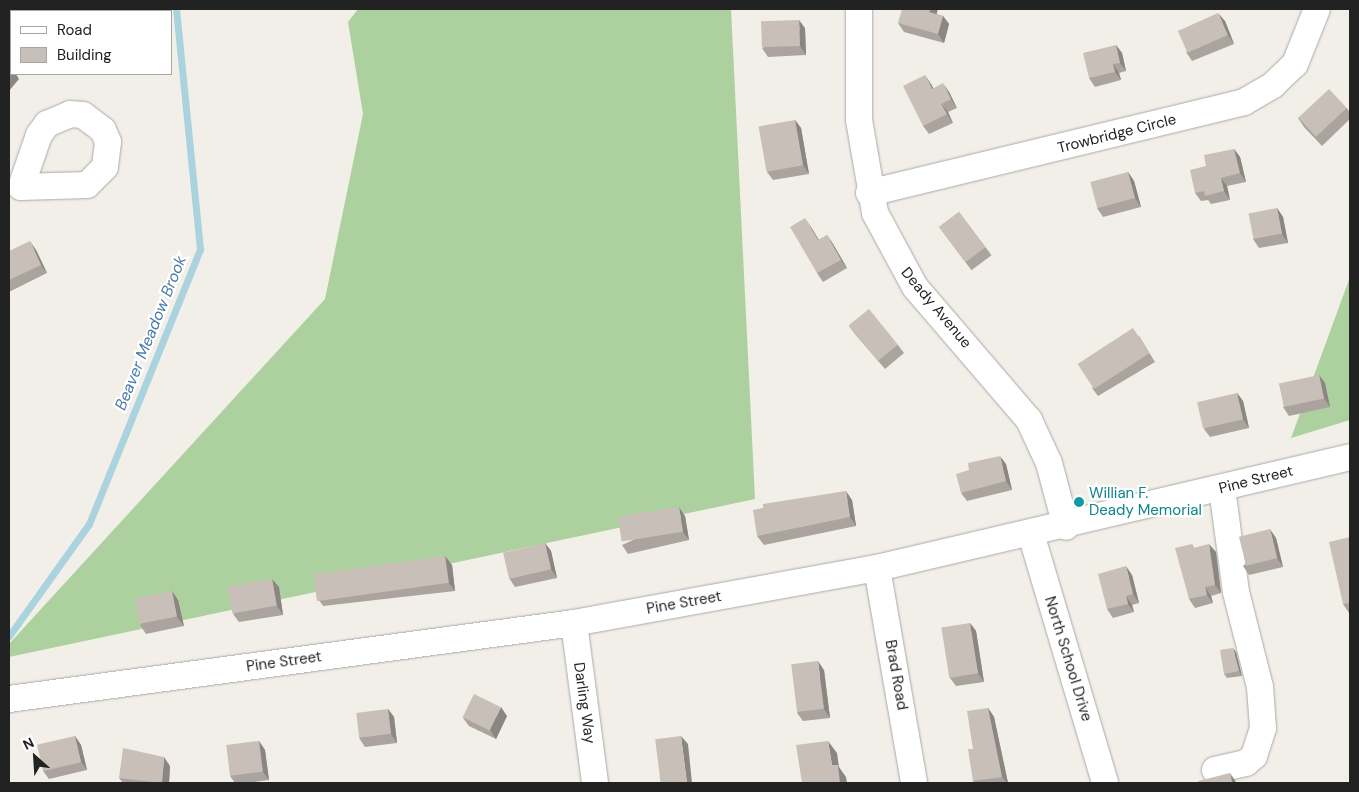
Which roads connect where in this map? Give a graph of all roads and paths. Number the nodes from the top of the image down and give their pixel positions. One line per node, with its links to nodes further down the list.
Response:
1 (858, 9): 3 (street, Deady Avenue)
2 (1317, 9): 3 (street, Trowbridge Circle)
3 (869, 193): 6 (street, Deady Avenue)
4 (1350, 457): 5 (street, Pine Street)
5 (1222, 488): 6 (street, Pine Street); 11 (street)
6 (1066, 527): 7 (street, Pine Street)
7 (1031, 534): 8 (street, Pine Street); 14 (street, North School Drive)
8 (877, 568): 9 (street, Pine Street); 13 (street, Brad Road)
9 (574, 623): 10 (street, Pine Street); 12 (street, Darling Way)
10 (9, 699)
11 (1215, 770)
12 (595, 783)
13 (914, 783)
14 (1105, 783)

